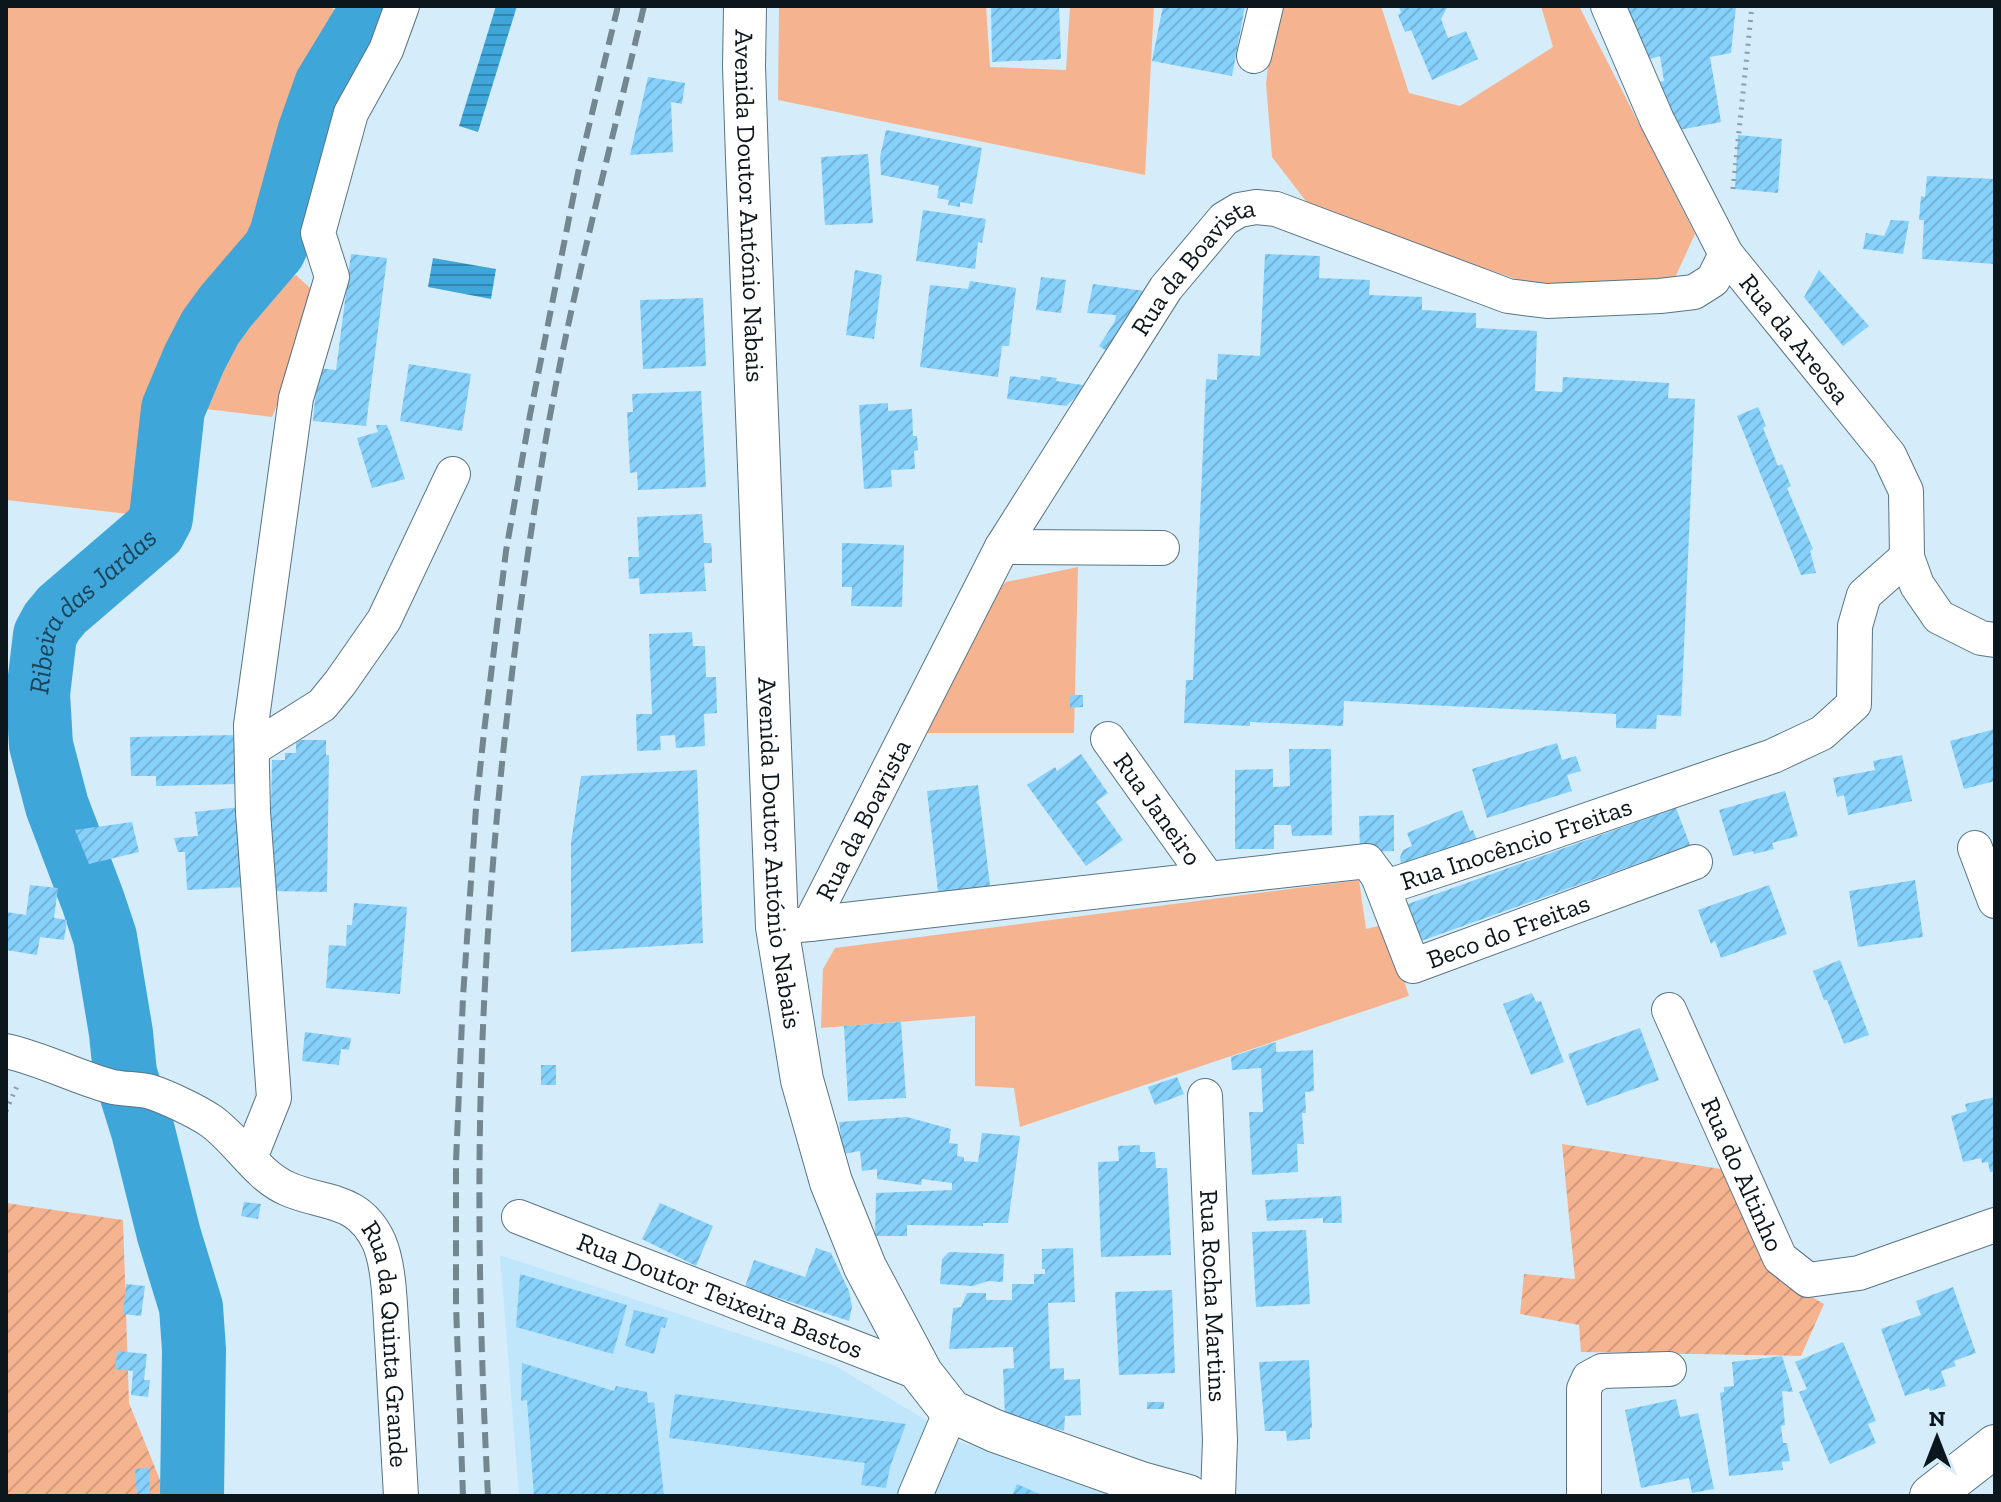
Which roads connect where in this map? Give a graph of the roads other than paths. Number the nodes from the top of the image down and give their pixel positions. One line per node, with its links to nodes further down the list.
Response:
1 (402, 6): 13 (street)
2 (745, 6): 19 (main road, Avenida Doutor António Nabais)
3 (1266, 6): 5 (street)
4 (1608, 6): 6 (street, Rua da Areosa)
5 (1254, 56)
6 (1726, 254): 8 (street, Rua da Boavista); 10 (street, Rua da Areosa)
7 (453, 474): 13 (street)
8 (1002, 547): 9 (street); 19 (street, Rua da Boavista)
9 (1162, 548)
10 (1907, 557): 11 (street, Rua da Areosa); 16 (street, Rua Inocêncio Freitas)
11 (1995, 640)
12 (1108, 739): 17 (street, Rua Janeiro)
13 (252, 749): 23 (street)
14 (1975, 848): 18 (street)
15 (1695, 862): 16 (street, Beco do Freitas)
16 (1378, 876): 17 (street, Rua Inocêncio Freitas)
17 (1208, 879): 19 (street, Rua Inocêncio Freitas)
18 (1995, 901)
19 (794, 925): 27 (main road, Avenida Doutor António Nabais)
20 (1669, 1010): 25 (street, Rua do Altinho)
21 (6, 1051): 23 (street)
22 (1205, 1096): 33 (street, Rua Rocha Martins)
23 (250, 1158): 30 (street, Rua da Quinta Grande)
24 (519, 1217): 27 (street, Rua Doutor Teixeira Bastos)
25 (1995, 1225)
26 (1669, 1369): 34 (street)
27 (922, 1374): 28 (main road, Avenida Doutor António Nabais)
28 (951, 1411): 31 (street); 32 (main road, Avenida Doutor António Nabais)
29 (1995, 1446): 35 (main road)
30 (401, 1496)
31 (915, 1496)
32 (1188, 1496)
33 (1218, 1496)
34 (1584, 1496)
35 (1931, 1496)

